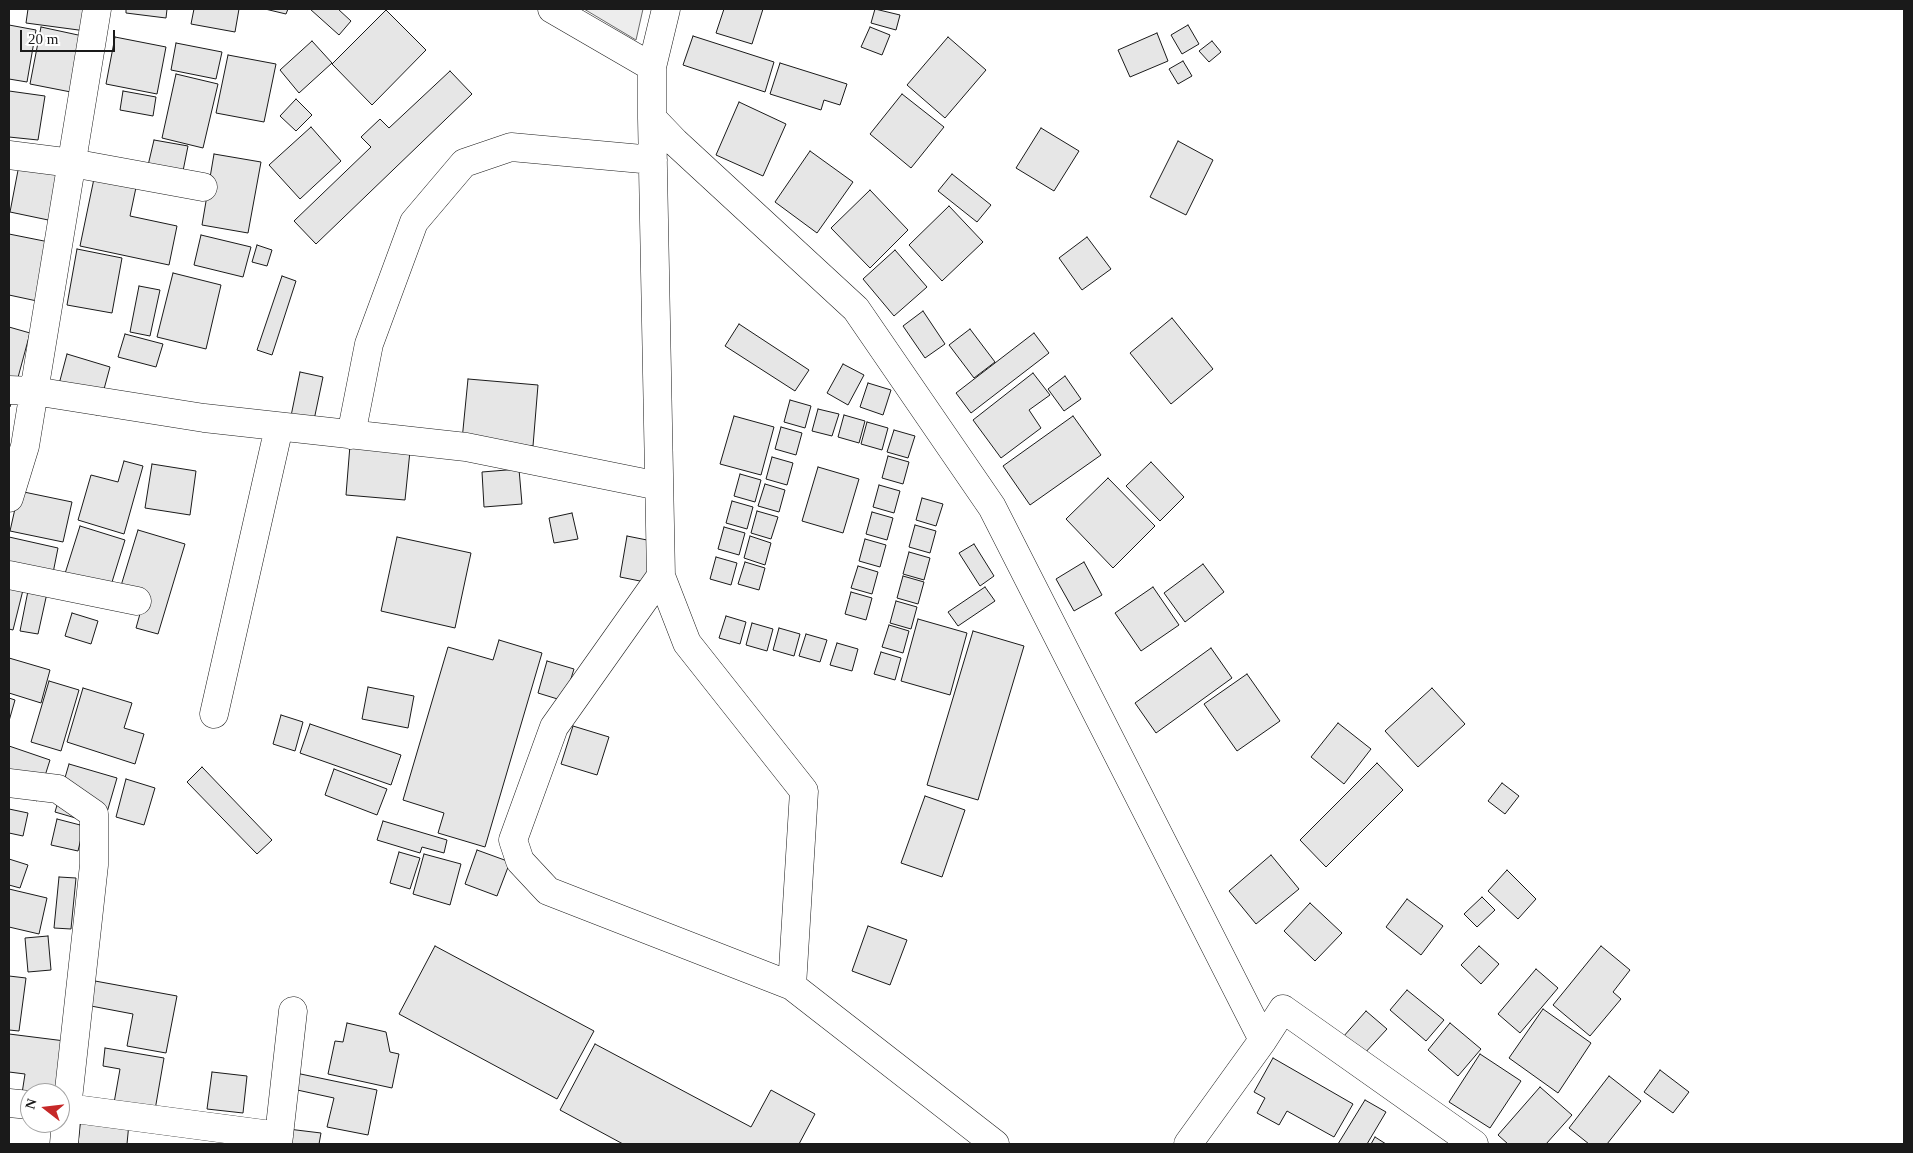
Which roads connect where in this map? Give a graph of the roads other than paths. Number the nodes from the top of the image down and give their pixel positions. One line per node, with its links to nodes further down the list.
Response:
1 (97, 9): 8 (street)
2 (552, 9): 4 (street)
3 (666, 9): 4 (street)
4 (652, 67): 5 (street)
5 (652, 118): 7 (street); 22 (street)
6 (9, 155): 8 (street)
7 (653, 160): 12 (street); 13 (street)
8 (72, 163): 9 (street); 10 (street)
9 (203, 187)
10 (21, 391): 11 (street); 14 (street)
11 (279, 427): 12 (street); 18 (street)
12 (351, 434): 13 (street)
13 (659, 486): 16 (street)
14 (9, 498)
15 (9, 576): 17 (street)
16 (661, 576): 20 (street); 20 (street)
17 (137, 601)
18 (214, 714)
19 (9, 783): 23 (street)
20 (792, 986): 26 (street)
21 (293, 1011): 25 (street)
22 (1263, 1040): 27 (street); 28 (street)
23 (66, 1083)
24 (70, 1109): 25 (street)
25 (278, 1140)
26 (995, 1144)
27 (1188, 1144)
28 (1474, 1144)

